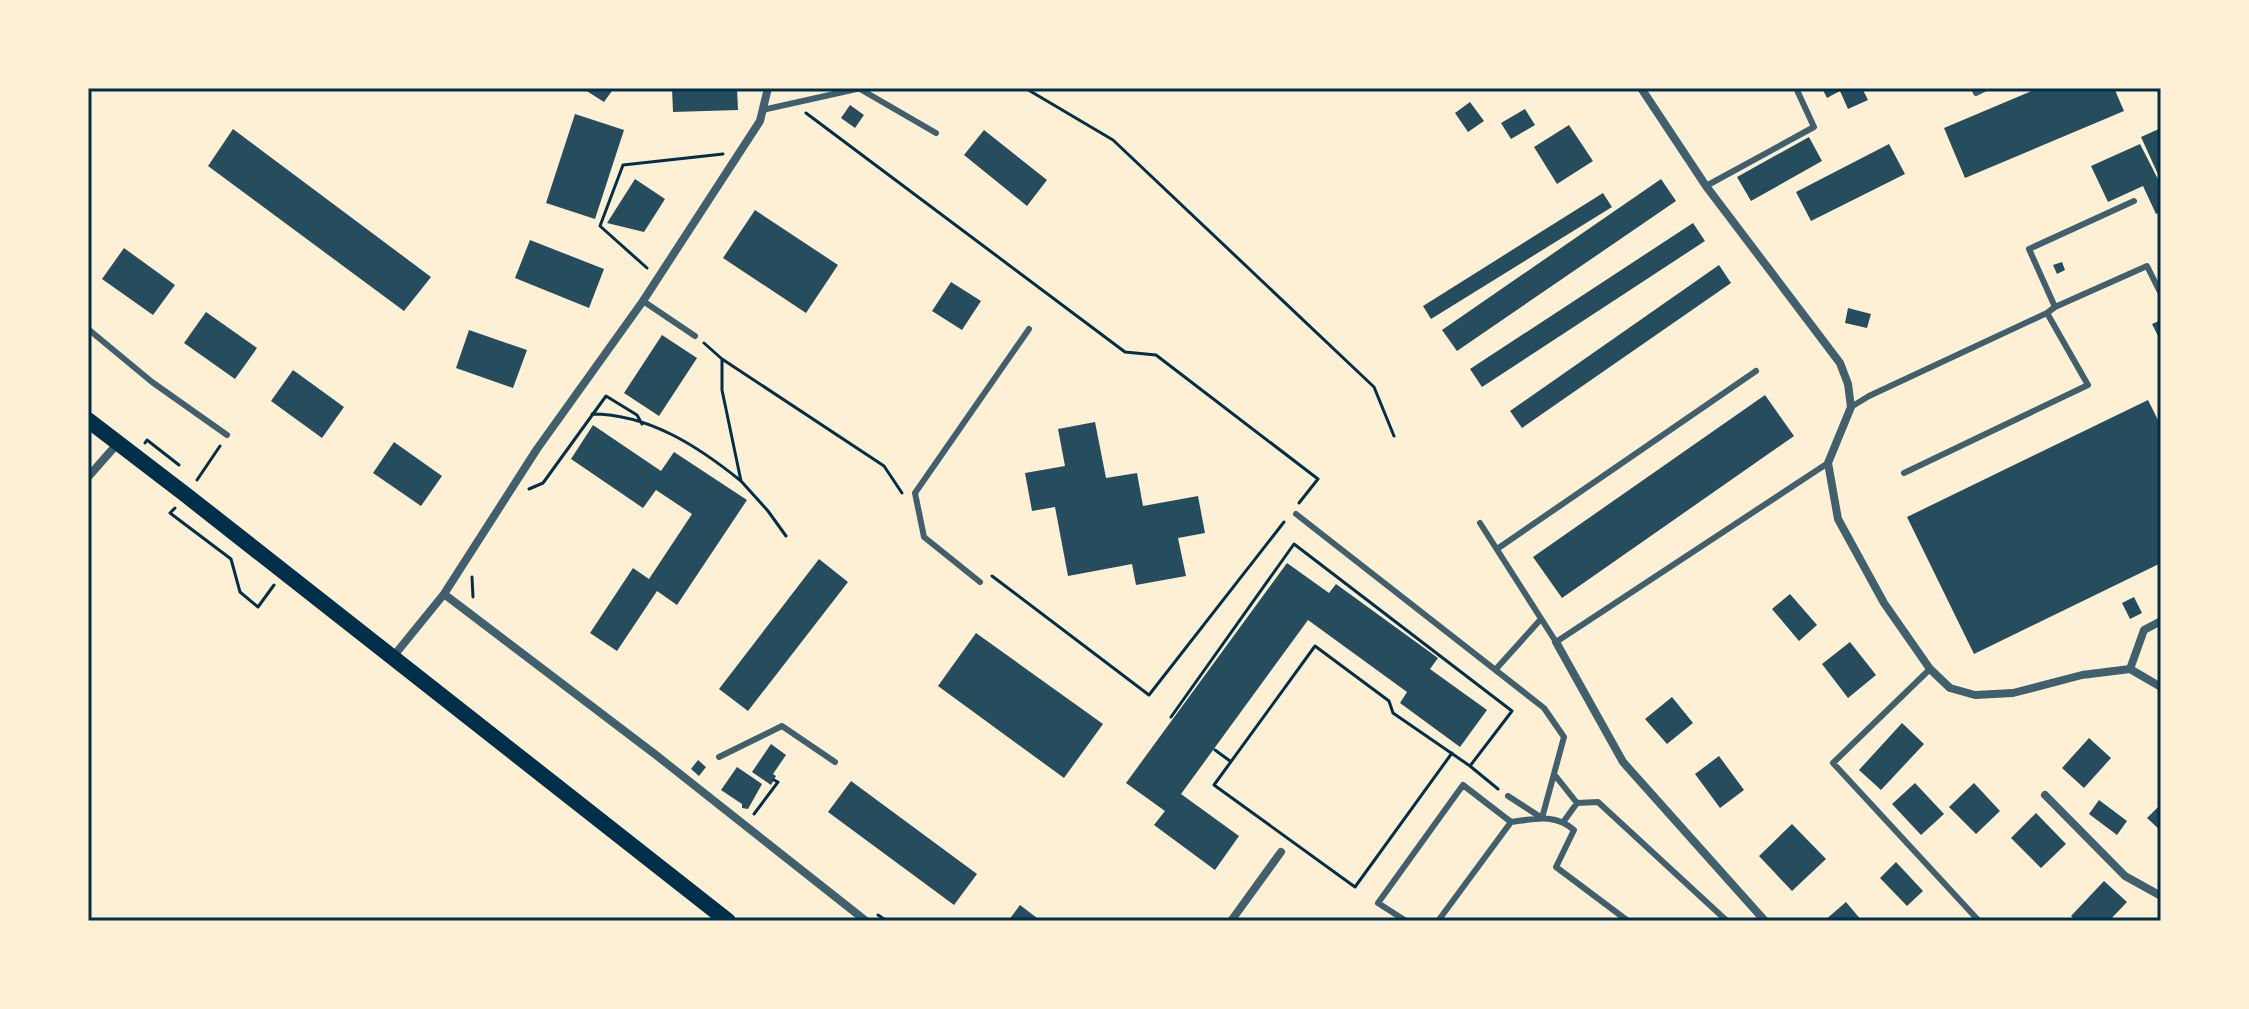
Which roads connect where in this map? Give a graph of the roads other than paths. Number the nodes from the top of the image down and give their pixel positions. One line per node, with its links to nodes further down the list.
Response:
1 (768, 88): 7 (street)
2 (860, 88): 7 (lane); 8 (lane)
3 (1641, 88): 9 (street)
4 (1796, 88): 9 (lane)
5 (1974, 88): 6 (lane)
6 (1986, 88)
7 (762, 110): 12 (street)
8 (936, 133)
9 (1706, 186): 19 (street)
10 (2134, 201): 13 (lane)
11 (2160, 292): 13 (lane)
12 (643, 301): 17 (lane); 30 (street)
13 (2055, 307): 14 (lane)
14 (2047, 313): 19 (lane); 24 (lane)
15 (88, 329): 21 (lane)
16 (1029, 329): 29 (lane)
17 (695, 336)
18 (1756, 371): 28 (lane)
19 (1851, 407): 23 (street)
20 (88, 420): 22 (main road)
21 (227, 435)
22 (118, 443): 25 (street); 34 (main road)
23 (1828, 463): 33 (lane); 36 (street)
24 (1904, 473)
25 (88, 477)
26 (1293, 514): 35 (lane)
27 (1480, 523): 28 (lane)
28 (1497, 549): 31 (lane)
29 (980, 582)
30 (444, 594): 34 (street); 51 (street)
31 (1541, 619): 33 (lane); 35 (lane)
32 (2161, 621): 37 (street)
33 (1556, 642): 57 (street)
34 (392, 658): 50 (main road)
35 (1496, 669): 41 (lane)
36 (1930, 669): 37 (street); 58 (lane)
37 (2130, 669): 38 (street)
38 (2161, 687)
39 (719, 757): 40 (lane)
40 (835, 762)
41 (1554, 774): 44 (lane); 45 (lane)
42 (2045, 795): 49 (street)
43 (1508, 796): 45 (lane)
44 (1577, 803): 46 (lane); 56 (lane)
45 (1542, 818): 46 (lane); 47 (lane)
46 (1564, 821): 55 (lane)
47 (1511, 822): 53 (lane); 54 (lane)
48 (1281, 852): 52 (street)
49 (2161, 896)
50 (728, 921)
51 (866, 921)
52 (1231, 921)
53 (1406, 921)
54 (1438, 921)
55 (1628, 921)
56 (1727, 921)
57 (1765, 921)
58 (1979, 921)

